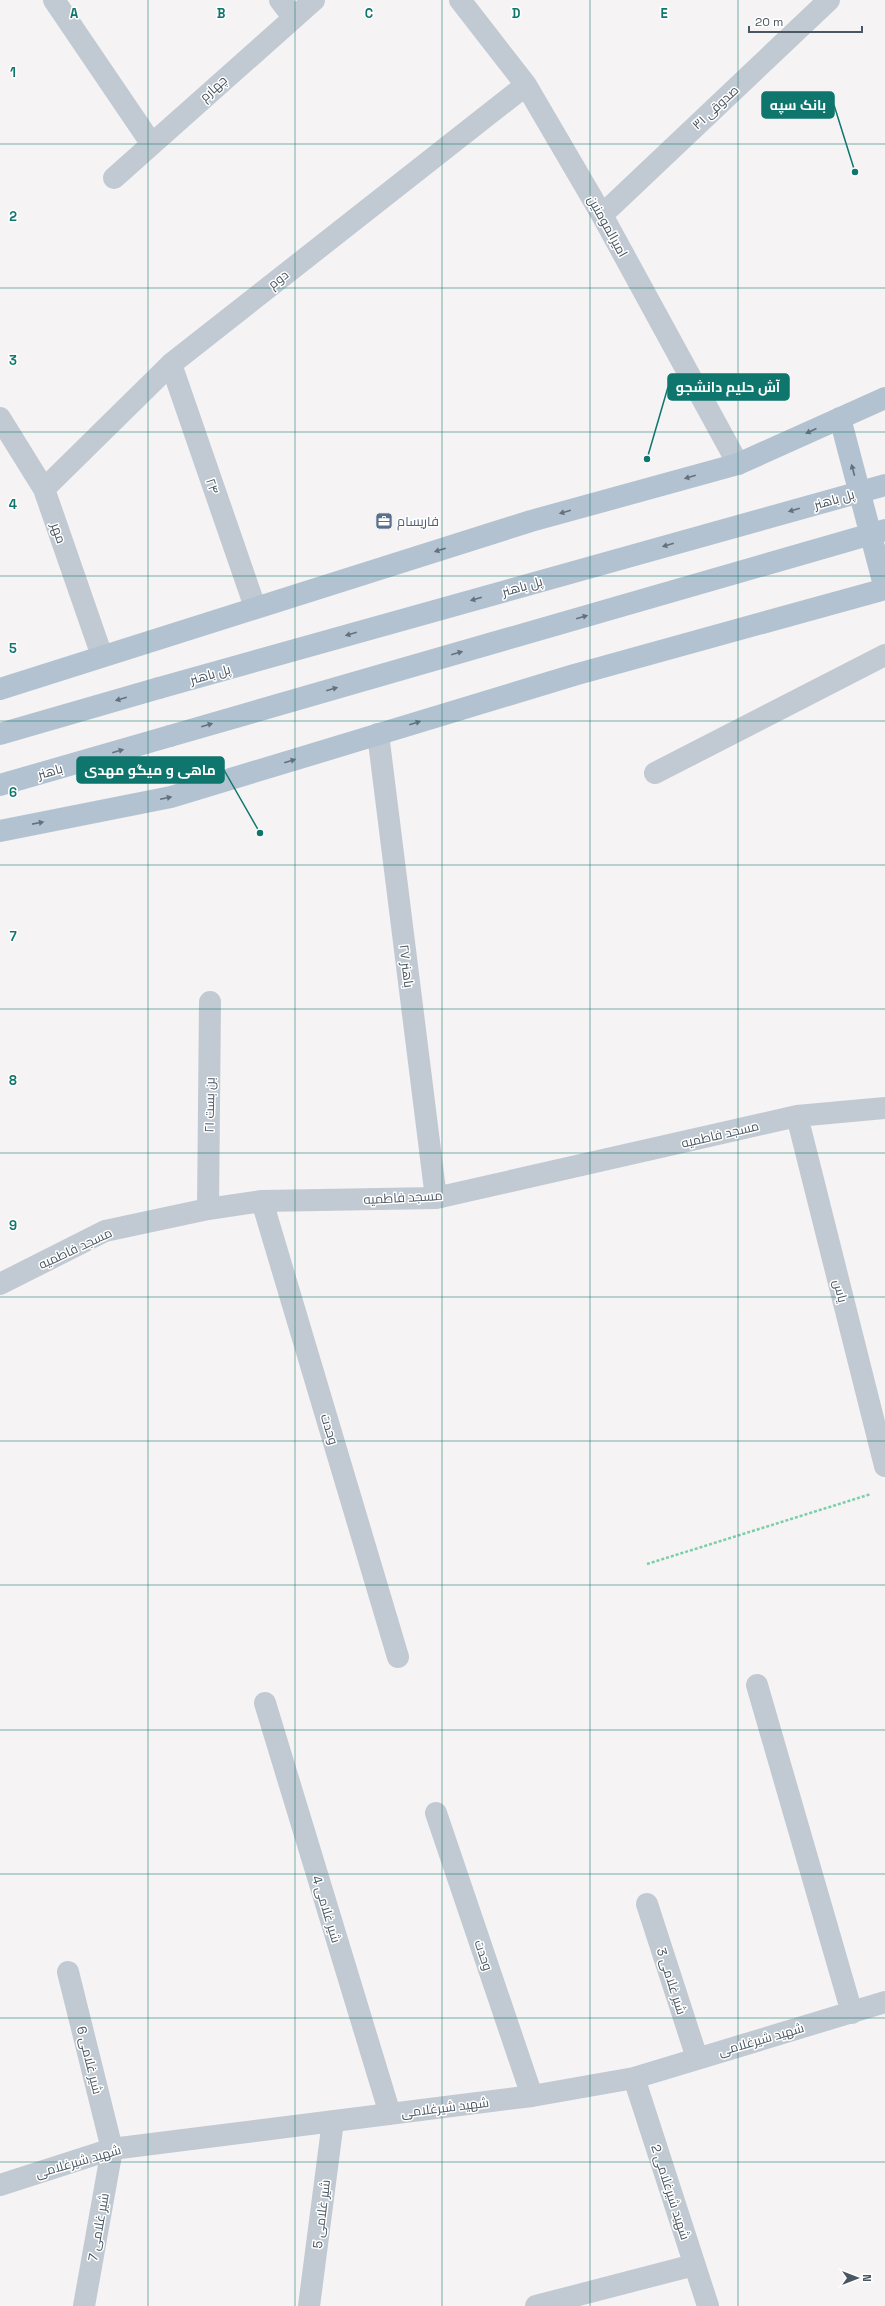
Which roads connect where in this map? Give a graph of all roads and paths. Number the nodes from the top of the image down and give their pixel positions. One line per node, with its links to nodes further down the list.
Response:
1 (54, 0): 8 (street)
2 (280, 0): 6 (street)
3 (314, 0): 6 (street, چهارم)
4 (460, 0): 7 (street, امیرالمومنین)
5 (829, 0): 10 (street, صدوقی ۳۱)
6 (293, 17): 8 (street, چهارم)
7 (526, 85): 10 (street, امیرالمومنین); 11 (street, دوم)
8 (151, 143): 9 (street, چهارم)
9 (114, 178)
10 (602, 214): 15 (street, امیرالمومنین)
11 (170, 364): 17 (street, دوم); 20 (street, ۲۴)
12 (885, 398): 14 (main road)
13 (0, 418): 17 (street, مهر)
14 (840, 418): 15 (main road, one-way to 15); 19 (main road, one-way to 14)
15 (738, 464): 20 (main road, one-way to 20)
16 (885, 485): 24 (main road, پل باهنر, one-way to 24, bridge)
17 (44, 489): 22 (street, مهر)
18 (885, 530): 27 (main road, باهنر, one-way to 18, bridge)
19 (885, 589): 25 (main road, one-way to 19)
20 (255, 607): 22 (main road)
21 (885, 655): 26 (street)
22 (102, 656): 23 (main road)
23 (0, 689)
24 (0, 734)
25 (378, 734): 28 (main road, one-way to 25); 32 (street, باهنر ۲۷)
26 (656, 773)
27 (0, 785)
28 (0, 831)
29 (210, 1002): 34 (street, بن بست ۲۱)
30 (885, 1108): 31 (street, مسجد فاطمیه)
31 (797, 1116): 32 (street, مسجد فاطمیه); 36 (street, یاس)
32 (436, 1198): 33 (street, مسجد فاطمیه)
33 (262, 1201): 34 (street, مسجد فاطمیه); 39 (street, وحدت)
34 (208, 1209): 35 (street, مسجد فاطمیه)
35 (0, 1284)
36 (885, 1466)
37 (878, 1492): 38 (path)
38 (647, 1564)
39 (398, 1657)
40 (757, 1685): 46 (street)
41 (264, 1703): 50 (street, شیر غلامی 4)
42 (436, 1813): 49 (street, وحدت)
43 (647, 1904): 47 (street, شیر غلامی 3)
44 (68, 1972): 52 (street, شیر غلامی 6)
45 (885, 2002): 46 (street, شهید شیرغلامی)
46 (852, 2013): 47 (street, شهید شیرغلامی)
47 (698, 2058): 48 (street, شهید شیرغلامی)
48 (634, 2078): 49 (street, شهید شیرغلامی); 54 (street, شهید شیرغلامی 2)
49 (532, 2096): 50 (street, شهید شیرغلامی)
50 (390, 2114): 51 (street, شهید شیرغلامی)
51 (333, 2121): 52 (street, شهید شیرغلامی); 56 (street, شیر غلامی 5)
52 (112, 2149): 53 (street, شهید شیرغلامی); 55 (street, شیر غلامی 7)
53 (0, 2185)
54 (694, 2265): 57 (street); 58 (street, شهید شیرغلامی 2)
55 (84, 2306)
56 (309, 2306)
57 (536, 2306)
58 (708, 2306)

